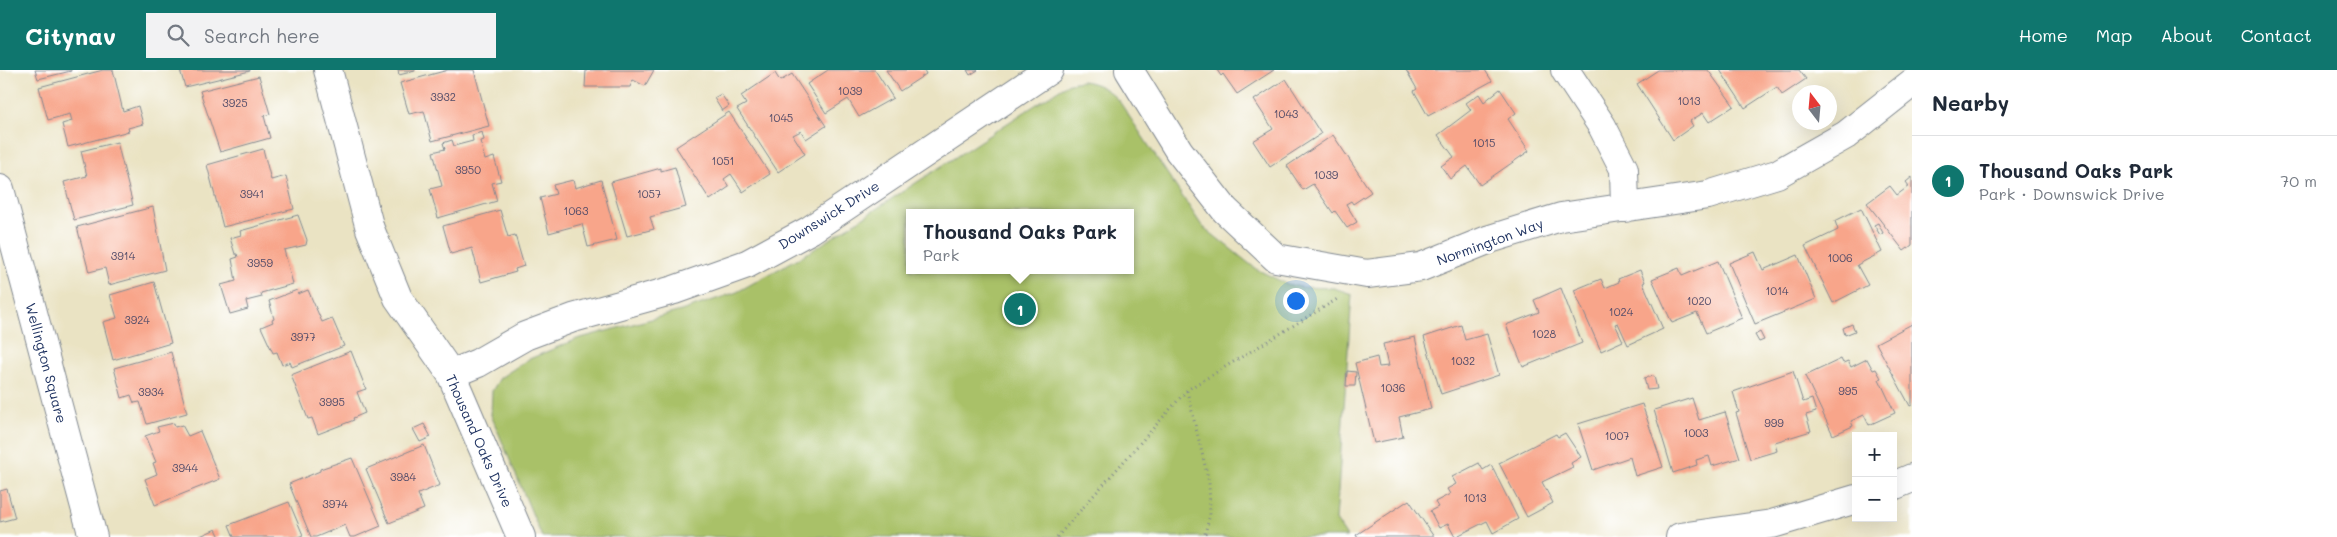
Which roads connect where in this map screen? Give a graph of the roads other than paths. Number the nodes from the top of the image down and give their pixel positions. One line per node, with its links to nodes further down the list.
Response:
1 (328, 70): 8 (street, Thousand Oaks Drive)
2 (1049, 70): 8 (street, Downswick Drive)
3 (1129, 70): 7 (street, Normington Way)
4 (1565, 70): 7 (street)
5 (1912, 82): 7 (street, Normington Way)
6 (0, 189): 12 (street, Wellington Square)
7 (1625, 208)
8 (451, 374): 13 (street, Thousand Oaks Drive)
9 (1912, 478): 10 (street)
10 (1897, 484)
11 (1852, 500): 14 (street)
12 (93, 537)
13 (521, 537)
14 (1680, 537)

